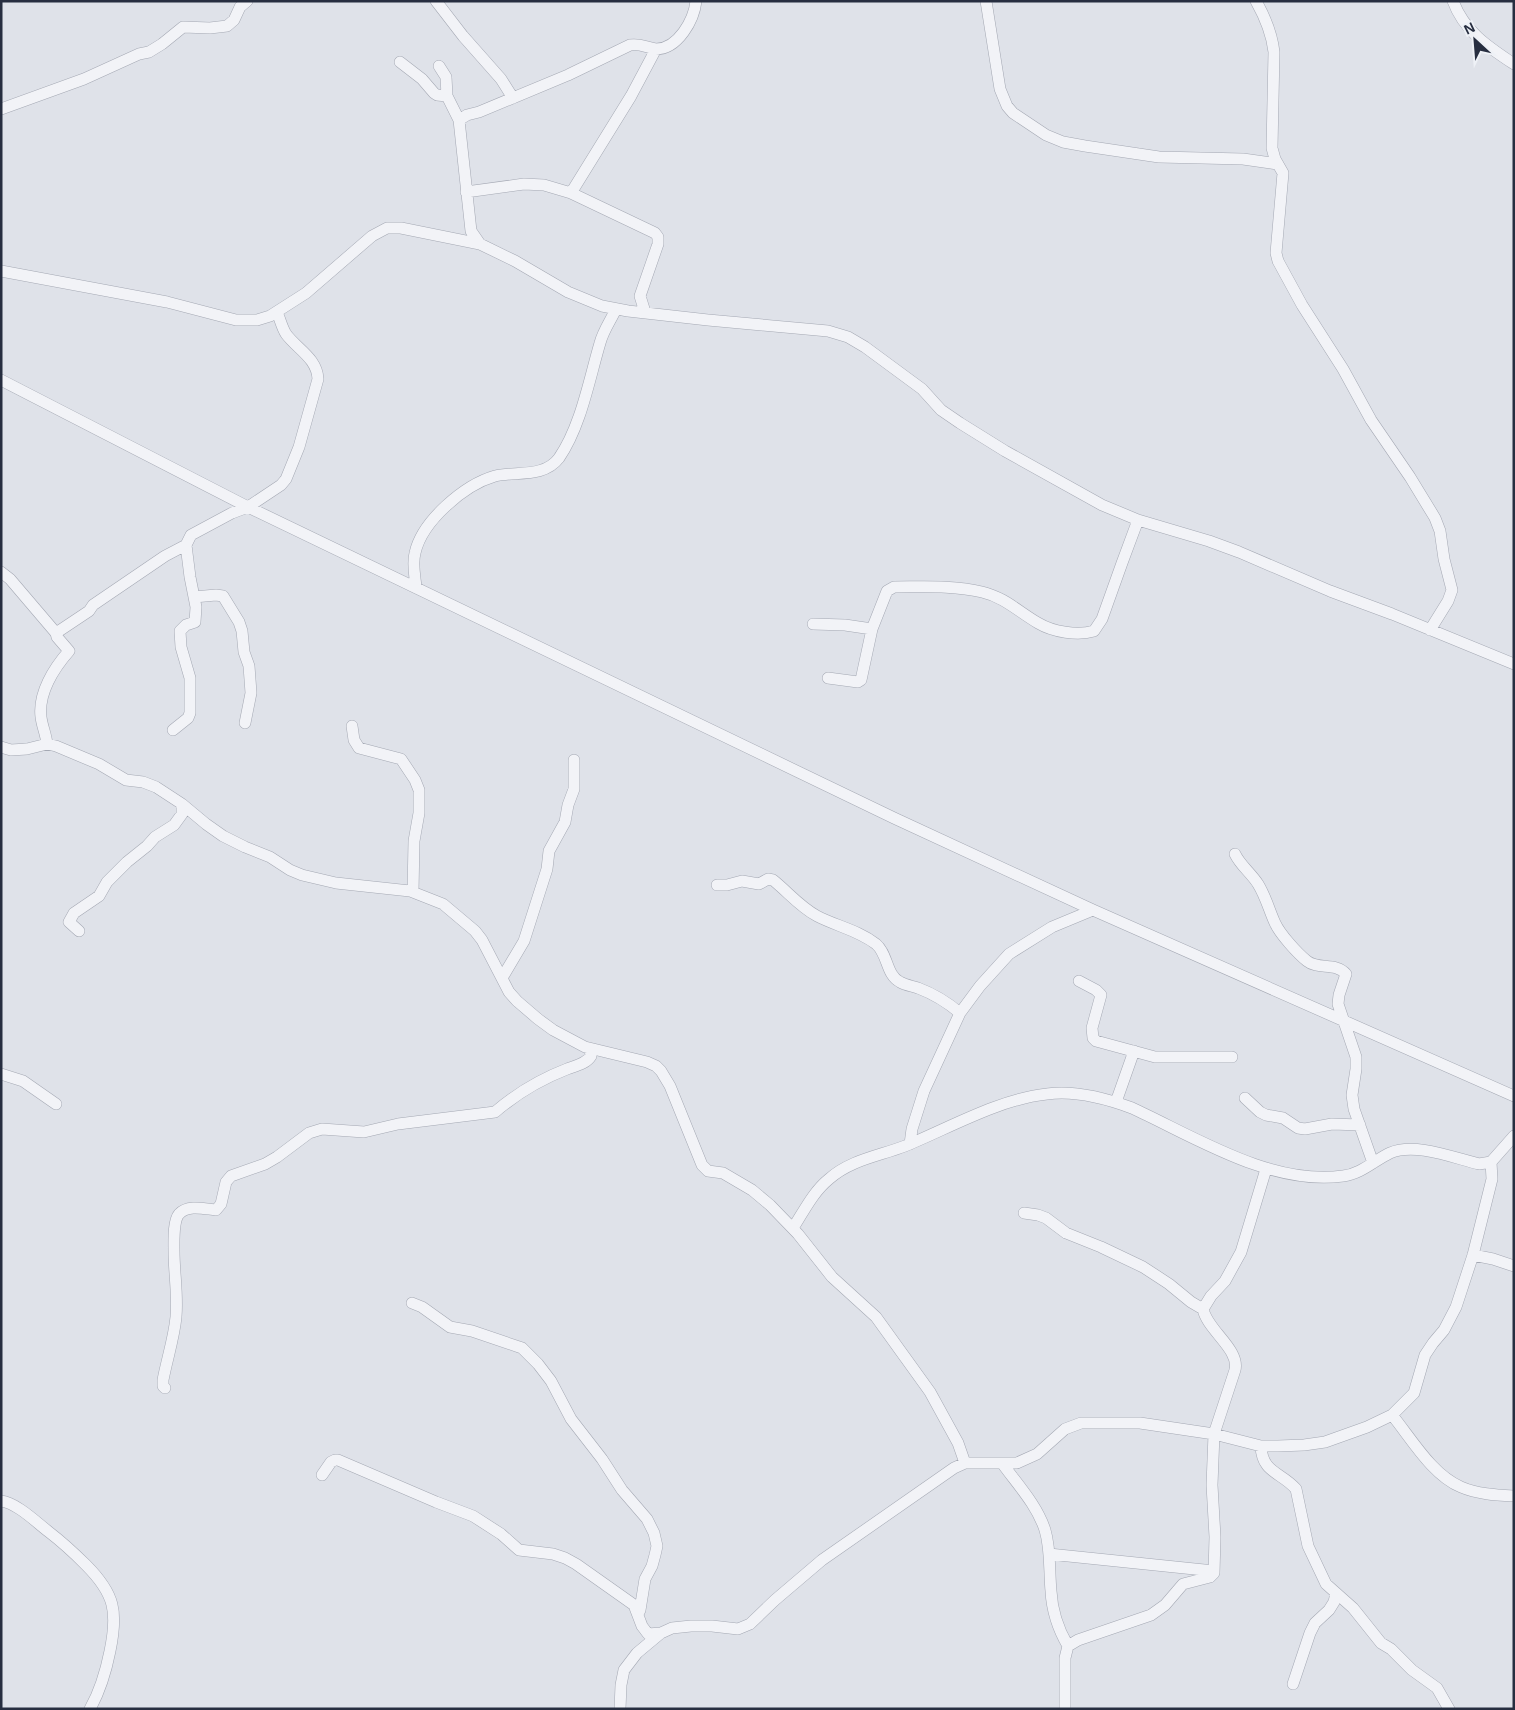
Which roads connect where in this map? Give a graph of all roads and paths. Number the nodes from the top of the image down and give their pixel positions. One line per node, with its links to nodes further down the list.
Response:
1 (247, 1): 13 (street)
2 (436, 1): 12 (street)
3 (696, 1): 7 (street)
4 (986, 1): 15 (street)
5 (1256, 1): 15 (street)
6 (1453, 1): 9 (street)
7 (656, 49): 12 (street); 17 (street)
8 (400, 62): 11 (street)
9 (1514, 64)
10 (439, 66): 11 (street)
11 (446, 96): 14 (street)
12 (513, 98): 14 (street)
13 (1, 109)
14 (459, 120): 16 (street)
15 (1278, 164): 32 (street)
16 (466, 192): 17 (street); 18 (street)
17 (571, 193): 22 (street)
18 (480, 244): 20 (street); 21 (street)
19 (1, 271): 21 (street)
20 (616, 309): 22 (street); 28 (street)
21 (277, 312): 24 (street)
22 (645, 312): 25 (street)
23 (1, 380): 24 (street)
24 (248, 507): 26 (street); 28 (street)
25 (1138, 520): 31 (street); 32 (street)
26 (186, 544): 29 (street); 33 (street)
27 (1, 572): 33 (street)
28 (416, 587): 46 (street)
29 (194, 597): 36 (street); 38 (street)
30 (813, 624): 31 (street)
31 (872, 629): 35 (street)
32 (1430, 630): 34 (street)
33 (56, 633): 39 (street)
34 (1514, 664)
35 (828, 678)
36 (245, 723)
37 (352, 726): 45 (street)
38 (173, 730)
39 (47, 744): 40 (street); 42 (street)
40 (1, 748)
41 (574, 760): 48 (street)
42 (182, 804): 45 (street); 47 (street)
43 (1235, 854): 51 (street)
44 (717, 885): 50 (street)
45 (413, 892): 48 (street)
46 (1093, 910): 50 (street); 51 (street)
47 (78, 931)
48 (502, 978): 52 (street)
49 (1079, 981): 53 (street)
50 (960, 1013): 62 (street)
51 (1344, 1020): 56 (street); 60 (street)
52 (590, 1049): 67 (street); 72 (street)
53 (1134, 1051): 54 (street); 58 (street)
54 (1232, 1057)
55 (1, 1074): 59 (street)
56 (1514, 1096)
57 (1246, 1098): 60 (street)
58 (1116, 1102): 62 (street); 65 (street)
59 (56, 1104)
60 (1360, 1125): 64 (street)
61 (1513, 1138): 63 (street)
62 (910, 1144): 67 (street)
63 (1491, 1162): 64 (street); 68 (street)
64 (1373, 1163): 65 (street)
65 (1266, 1169): 71 (street)
66 (1024, 1213): 71 (street)
67 (793, 1228): 76 (street)
68 (1473, 1255): 69 (street); 73 (street)
69 (1514, 1266)
70 (412, 1303): 84 (street)
71 (1203, 1309): 74 (street)
72 (165, 1388)
73 (1392, 1415): 75 (street); 79 (street)
74 (1214, 1434): 75 (street); 77 (street); 82 (street)
75 (1261, 1446): 83 (street)
76 (965, 1463): 77 (street); 85 (street)
77 (1002, 1463): 81 (street)
78 (322, 1475): 84 (street)
79 (1514, 1496)
80 (1, 1501): 88 (street)
81 (1049, 1554): 82 (street); 86 (street)
82 (1214, 1571): 86 (street)
83 (1336, 1593): 87 (street); 91 (street)
84 (638, 1614): 85 (street)
85 (662, 1633): 89 (street)
86 (1068, 1646): 90 (street)
87 (1293, 1684)
88 (90, 1709)
89 (620, 1709)
90 (1066, 1709)
91 (1449, 1709)

